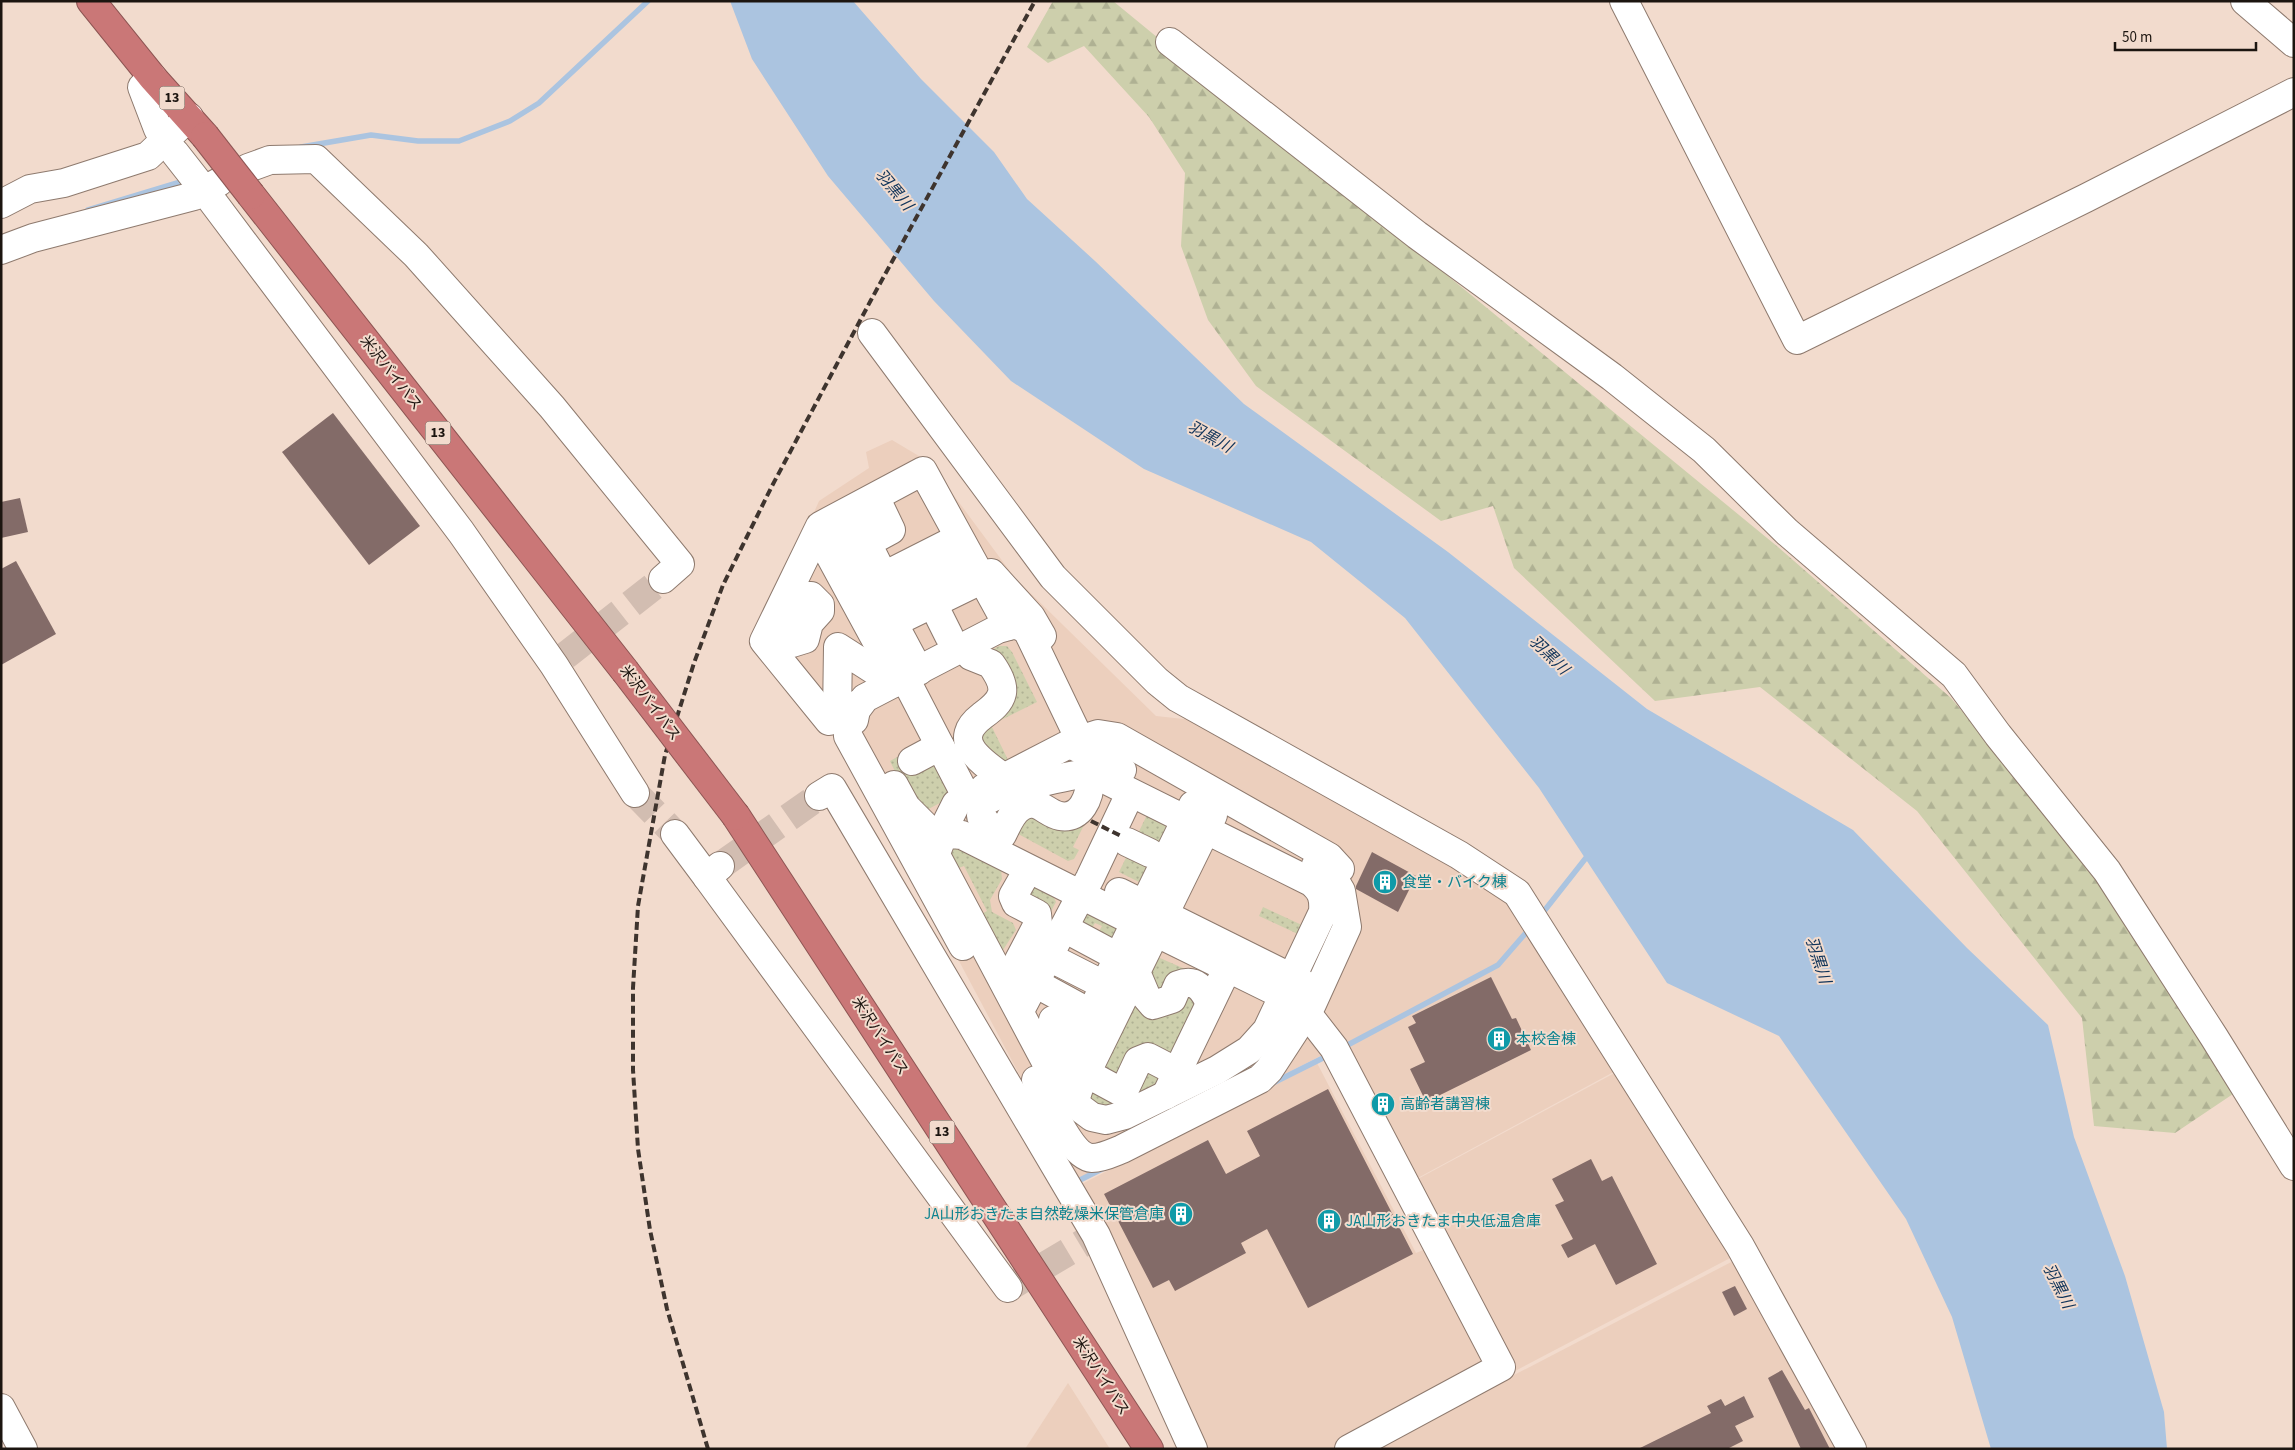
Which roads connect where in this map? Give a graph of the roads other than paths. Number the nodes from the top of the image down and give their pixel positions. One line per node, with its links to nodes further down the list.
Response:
1 (91, 1): 6 (highway, 米沢バイパス / 13)
2 (1624, 1): 7 (street)
3 (2245, 1): 5 (street)
4 (1170, 42): 54 (street)
5 (2294, 43)
6 (146, 69): 8 (highway, 米沢バイパス / 13); 9 (street)
7 (2294, 92)
8 (197, 126): 12 (street); 58 (highway, 米沢バイパス / 13, bridge)
9 (158, 129)
10 (178, 157): 11 (street)
11 (219, 180): 13 (street); 18 (street); 31 (street)
12 (1, 204)
13 (1, 250)
14 (872, 333): 61 (street)
15 (880, 507): 16 (street); 17 (street); 19 (street)
16 (826, 536): 17 (street); 19 (street); 24 (street); 25 (street)
17 (958, 552): 19 (street); 19 (street); 20 (street); 21 (street); 21 (street); 26 (street)
18 (663, 579)
19 (878, 589): 20 (street); 24 (street)
20 (933, 604): 22 (street)
21 (999, 629): 24 (street); 26 (street)
22 (949, 636)
23 (971, 656): 24 (street); 26 (street); 30 (street)
24 (907, 676): 25 (street); 25 (street); 27 (street); 35 (street)
25 (851, 710): 35 (street)
26 (1075, 743): 30 (street); 34 (street); 41 (street)
27 (940, 746): 28 (street); 35 (street)
28 (912, 761)
29 (1082, 777): 30 (street); 33 (street); 34 (street); 36 (street)
30 (1013, 779): 35 (street); 36 (street)
31 (635, 793)
32 (819, 796): 59 (street)
33 (1131, 801): 34 (street); 39 (street); 39 (street)
34 (1198, 820): 40 (street); 41 (street); 49 (street)
35 (939, 828): 36 (street); 38 (street); 39 (street); 47 (street); 49 (street); 53 (street)
36 (997, 833): 39 (street)
37 (675, 834): 55 (street)
38 (1019, 872): 39 (street); 47 (street)
39 (1083, 883): 40 (street); 42 (street); 47 (street)
40 (1148, 921): 45 (street); 46 (street); 49 (street); 53 (street)
41 (1347, 927): 49 (street)
42 (1064, 928): 43 (street); 44 (street)
43 (1049, 957): 44 (street); 47 (street)
44 (1079, 962): 45 (street); 47 (street); 48 (street); 51 (street)
45 (1126, 967): 48 (street); 50 (street); 53 (street)
46 (1219, 970): 49 (street); 50 (street)
47 (1017, 984): 53 (street)
48 (1104, 985): 51 (street)
49 (1290, 992): 52 (street); 53 (street); 60 (street)
50 (1210, 1003): 52 (street)
51 (1088, 1017): 53 (street)
52 (1171, 1083): 53 (street); 53 (street)
53 (1069, 1087)
54 (2294, 1166)
55 (1008, 1288)
56 (1, 1408): 57 (street)
57 (23, 1449)
58 (1149, 1449)
59 (1193, 1449)
60 (1349, 1449)
61 (1852, 1449)

